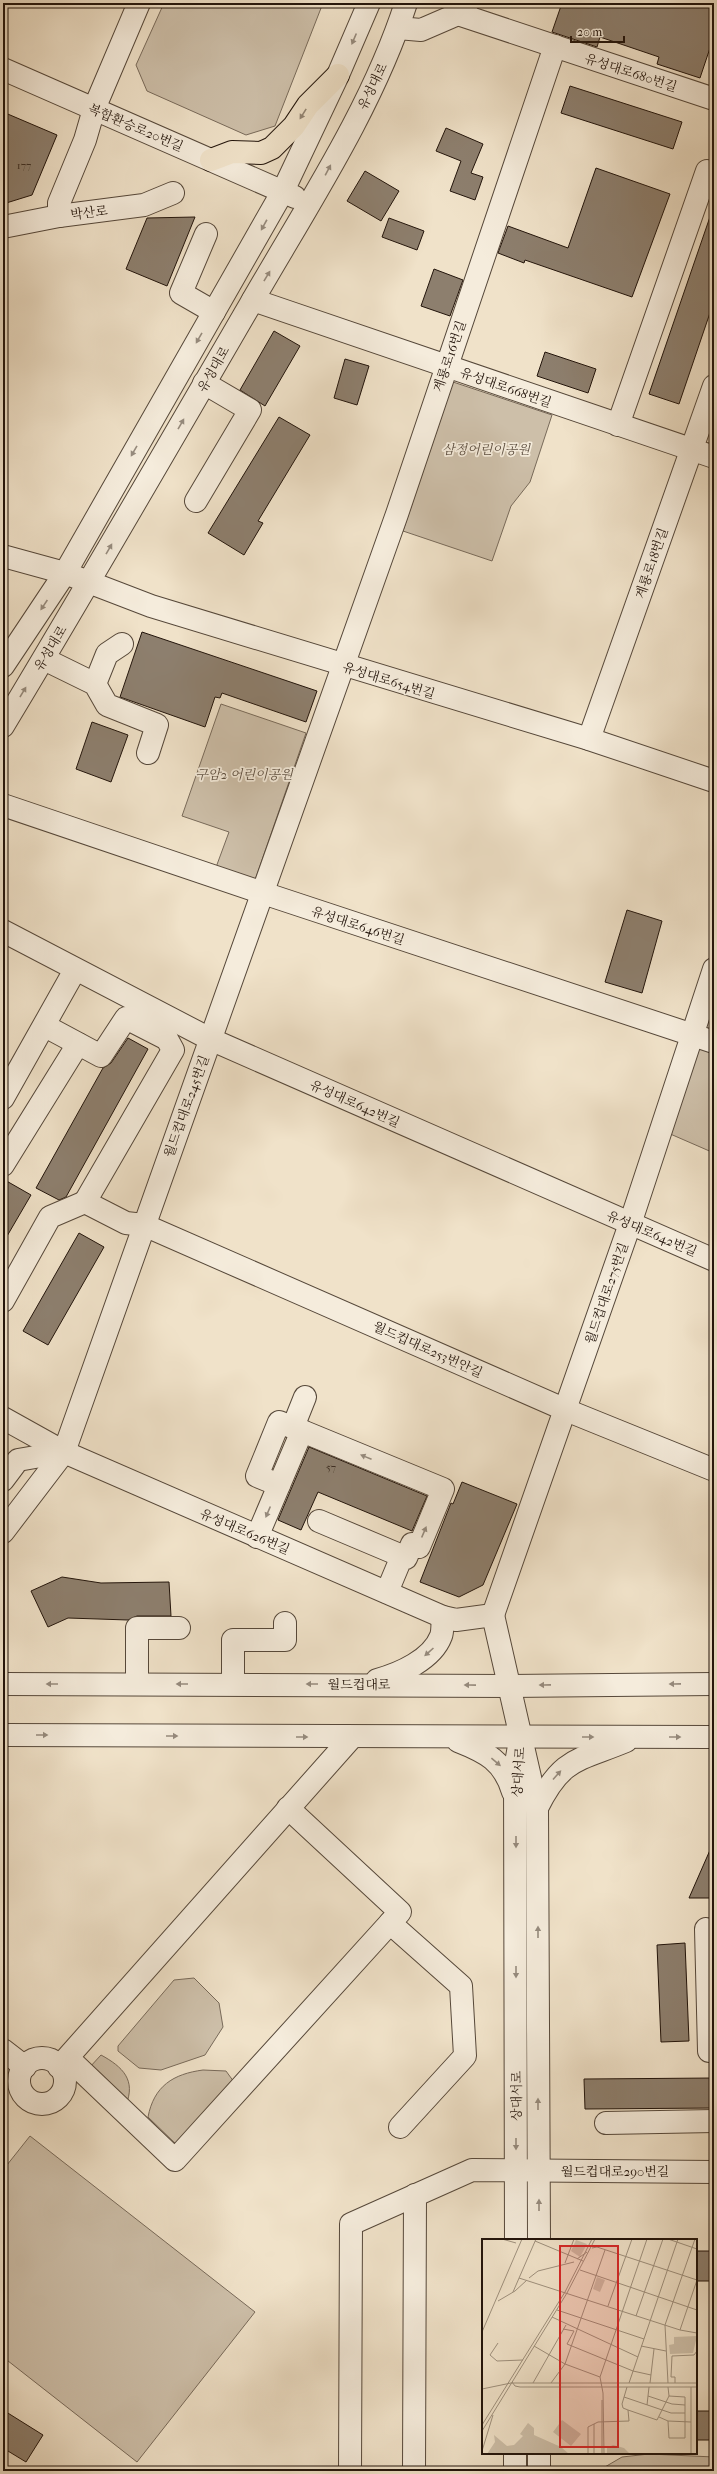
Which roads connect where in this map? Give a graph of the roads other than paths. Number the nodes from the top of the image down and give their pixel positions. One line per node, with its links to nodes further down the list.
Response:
1 (139, 3): 10 (street)
2 (369, 3): 8 (street, one-way to 8)
3 (406, 3): 5 (street, 유성대로)
4 (462, 8): 5 (street, 유성대로680번길); 6 (street, 유성대로680번길)
5 (398, 28): 15 (street, 유성대로, one-way to 5)
6 (555, 46): 9 (street, 유성대로680번길); 21 (street, 계룡로16번길)
7 (3, 69): 10 (street, 복합환승로20번길)
8 (338, 75): 11 (main road, one-way to 11); 13 (street)
9 (714, 99)
10 (94, 109): 11 (street, 복합환승로20번길); 16 (street)
11 (211, 160): 13 (street, 복합환승로20번길)
12 (707, 171): 24 (street)
13 (276, 188): 15 (street); 20 (street, one-way to 20)
14 (173, 193): 16 (street, 박산로)
15 (309, 204): 19 (street, 유성대로, one-way to 15)
16 (59, 216): 17 (street, 박산로)
17 (3, 227)
18 (206, 234): 20 (street)
19 (253, 300): 21 (street, 유성대로668번길); 22 (street, 유성대로)
20 (214, 312): 29 (street, one-way to 29)
21 (445, 366): 24 (street, 유성대로668번길); 34 (street, 계룡로16번길)
22 (204, 383): 27 (street); 30 (street, 유성대로, one-way to 22)
23 (714, 386): 25 (street, 계룡로18번길)
24 (618, 425): 25 (street, 유성대로668번길)
25 (691, 450): 26 (street, 유성대로668번길); 37 (street, 계룡로18번길)
26 (714, 457)
27 (196, 501)
28 (3, 556): 29 (street, 유성대로654번길)
29 (65, 573): 30 (street, 유성대로654번길); 33 (street, one-way to 33)
30 (89, 583): 32 (street, 유성대로); 34 (street, 유성대로654번길)
31 (122, 644): 35 (street)
32 (44, 659): 35 (street); 36 (street, 유성대로, one-way to 32)
33 (3, 666)
34 (343, 666): 37 (street, 유성대로654번길); 41 (street, 월드컵대로245번길)
35 (95, 684): 38 (street)
36 (3, 726)
37 (589, 739): 39 (street, 유성대로654번길)
38 (148, 753)
39 (714, 781)
40 (3, 805): 41 (street, 유성대로646번길)
41 (263, 893): 46 (street, 유성대로646번길); 47 (street, 월드컵대로245번길)
42 (3, 931): 44 (street, 유성대로642번길)
43 (714, 969): 46 (street, 월드컵대로275번길)
44 (75, 970): 45 (street); 47 (street, 유성대로642번길)
45 (45, 1026): 49 (street); 50 (street)
46 (692, 1034): 48 (street, 유성대로646번길); 53 (street, 월드컵대로275번길)
47 (210, 1039): 53 (street, 유성대로642번길); 54 (street, 월드컵대로245번길)
48 (714, 1042)
49 (78, 1044): 51 (street); 52 (street)
50 (3, 1098)
51 (3, 1165)
52 (85, 1202): 54 (street, 월드컵대로253번안길); 56 (street)
53 (630, 1224): 55 (street, 유성대로642번길); 58 (street, 월드컵대로275번길)
54 (144, 1225): 58 (street, 월드컵대로253번안길); 61 (street, 월드컵대로245번길)
55 (714, 1260)
56 (3, 1300)
57 (305, 1397): 60 (street)
58 (566, 1410): 62 (street, 월드컵대로253번안길); 69 (street, 월드컵대로275번길)
59 (3, 1418): 61 (street, 유성대로626번길)
60 (297, 1429): 66 (street, one-way to 66); 67 (street, one-way to 60)
61 (64, 1452): 63 (street); 65 (street, 월드컵대로245번길); 66 (street, 유성대로626번길)
62 (714, 1470)
63 (3, 1480)
64 (319, 1521): 67 (street)
65 (3, 1532)
66 (257, 1537): 68 (street, 유성대로626번길)
67 (402, 1556): 68 (street)
68 (387, 1592): 70 (street, 유성대로626번길)
69 (493, 1615): 70 (street, 유성대로626번길); 78 (street)
70 (443, 1617): 76 (street, one-way to 76)
71 (285, 1623): 75 (street)
72 (179, 1628): 74 (street)
73 (3, 1684): 74 (street, 월드컵대로, one-way to 73)
74 (137, 1684): 75 (street, 월드컵대로, one-way to 74)
75 (233, 1684): 76 (street, 월드컵대로, one-way to 75)
76 (361, 1684): 78 (street, 월드컵대로, one-way to 76)
77 (714, 1684): 78 (street, 월드컵대로, one-way to 78)
78 (509, 1686): 82 (street)
79 (3, 1735): 80 (street, one-way to 80)
80 (352, 1737): 81 (street); 86 (street)
81 (450, 1737): 82 (street); 85 (street, one-way to 85)
82 (521, 1737): 83 (street, one-way to 83); 85 (street, 상대서로); 87 (street, 상대서로)
83 (637, 1737): 84 (street, one-way to 84); 87 (street, one-way to 83)
84 (714, 1737)
85 (516, 1803): 97 (street, 상대서로, one-way to 97)
86 (288, 1808): 88 (street); 92 (street)
87 (537, 1808): 98 (street, 상대서로, one-way to 87)
88 (390, 1923): 92 (street); 96 (street)
89 (706, 1929): 91 (street)
90 (3, 2050): 93 (street)
91 (714, 2050)
92 (64, 2063): 93 (street); 93 (street)
93 (16, 2076)
94 (714, 2121): 95 (street)
95 (606, 2123)
96 (400, 2126)
97 (516, 2170): 98 (street, 월드컵대로290번길); 100 (street, 월드컵대로290번길); 101 (street, 상대서로)
98 (539, 2170): 99 (street, 월드컵대로290번길); 102 (street, 상대서로, one-way to 98)
99 (714, 2172)
100 (415, 2196): 105 (street, 월드컵대로290번길); 106 (street)
101 (516, 2239)
102 (539, 2239)
103 (515, 2454): 107 (street)
104 (539, 2454): 108 (street)
105 (350, 2471)
106 (414, 2471)
107 (515, 2471)
108 (539, 2471)

